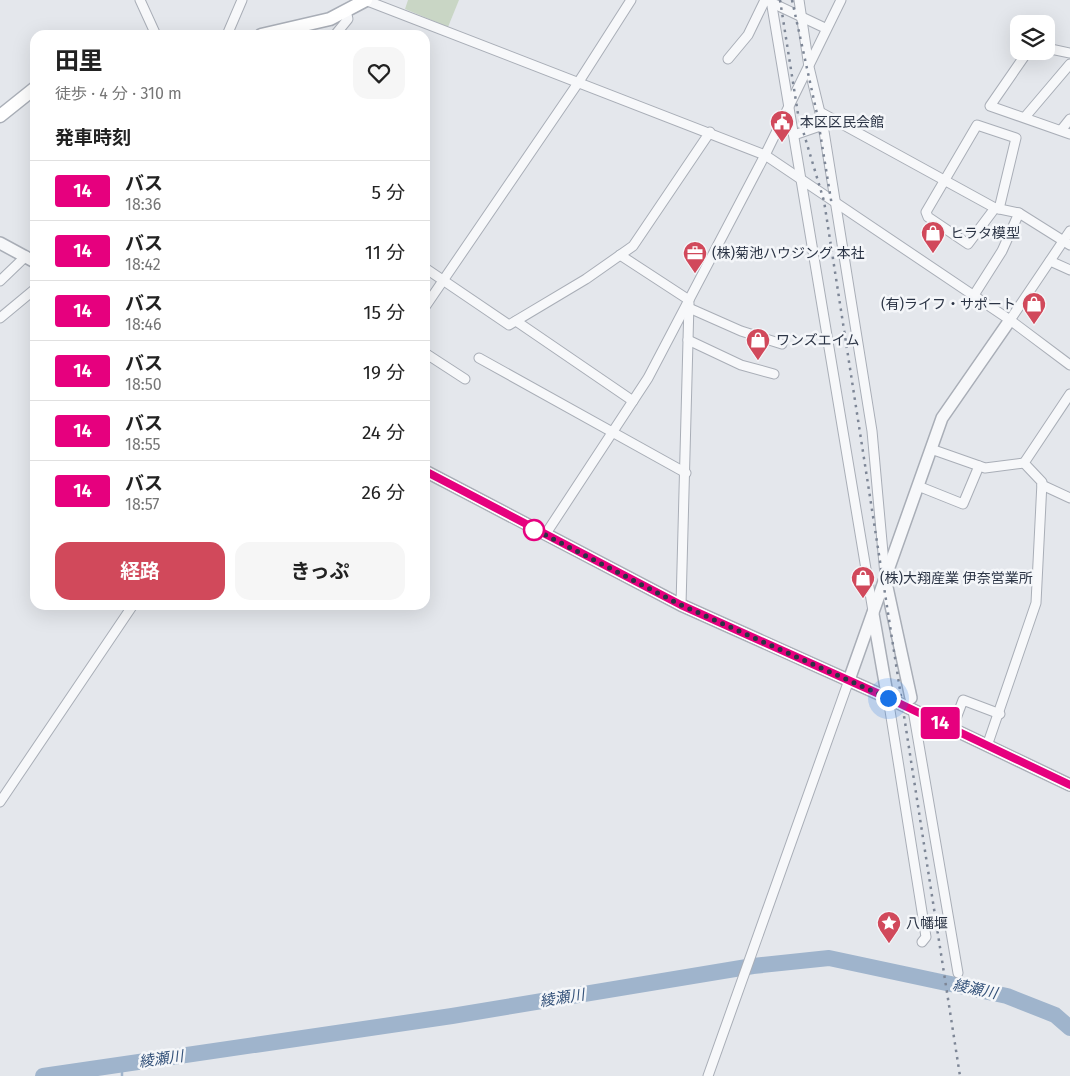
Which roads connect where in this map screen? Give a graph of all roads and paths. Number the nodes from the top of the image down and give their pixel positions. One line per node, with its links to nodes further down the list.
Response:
1 (140, 0): 11 (street)
2 (242, 0): 12 (street)
3 (366, 0): 8 (main road); 21 (street)
4 (631, 0): 21 (street)
5 (798, 0): 9 (street)
6 (841, 0): 10 (street)
7 (768, 1): 9 (street); 17 (street); 23 (street)
8 (346, 12): 13 (main road); 14 (street)
9 (801, 18): 10 (street); 20 (street)
10 (825, 28): 20 (street)
11 (154, 30)
12 (229, 30)
13 (286, 30)
14 (340, 30)
15 (1055, 50): 16 (street)
16 (1070, 53)
17 (728, 59)
18 (1022, 60): 26 (street)
19 (1070, 64): 26 (street)
20 (810, 66): 23 (street); 24 (street)
21 (578, 83): 30 (street); 46 (street)
22 (30, 93): 25 (main road)
23 (788, 108): 31 (street); 32 (street)
24 (820, 112): 28 (street); 34 (street)
25 (0, 116)
26 (1025, 118): 29 (street)
27 (1070, 119): 29 (street)
28 (823, 126): 31 (street); 35 (street)
29 (1066, 131)
30 (710, 132): 32 (street); 41 (street)
31 (794, 135): 33 (street)
32 (765, 155): 33 (street); 51 (street)
33 (800, 177): 35 (street); 77 (street)
34 (944, 179): 36 (street); 36 (street); 36 (street)
35 (836, 202): 49 (street); 74 (street)
36 (997, 208): 37 (street)
37 (1019, 213): 40 (street); 49 (street)
38 (1070, 231): 40 (street)
39 (0, 243): 42 (street)
40 (1066, 243): 43 (street)
41 (620, 255): 51 (street); 54 (street)
42 (30, 259): 47 (street)
43 (1050, 261): 44 (street); 53 (street)
44 (1070, 270)
45 (430, 271): 46 (street)
46 (444, 280): 50 (street); 54 (street)
47 (0, 281)
48 (30, 293): 52 (street)
49 (974, 295): 53 (street)
50 (430, 300)
51 (689, 304): 55 (street); 56 (street); 63 (street)
52 (0, 318)
53 (1010, 320): 59 (street); 65 (street)
54 (516, 321): 63 (street)
55 (688, 340): 60 (street); 68 (street)
56 (782, 344)
57 (430, 356): 61 (street)
58 (479, 358): 64 (street)
59 (1070, 365)
60 (774, 374)
61 (465, 379)
62 (1070, 394): 66 (street)
63 (633, 402): 64 (street)
64 (612, 434): 68 (street); 73 (street)
65 (931, 449): 67 (street); 71 (street)
66 (1024, 463): 67 (street); 70 (street)
67 (979, 466): 71 (street)
68 (686, 473): 75 (street)
69 (430, 474): 73 (street)
70 (1042, 485): 72 (street); 82 (street)
71 (918, 486): 74 (street)
72 (1070, 498)
73 (545, 535): 75 (street)
74 (886, 578): 77 (street); 80 (street)
75 (681, 605): 78 (street)
76 (130, 610): 86 (street)
77 (873, 612): 78 (street); 79 (street)
78 (849, 680): 79 (street); 89 (street)
79 (887, 693): 81 (street); 87 (street)
80 (911, 698)
81 (913, 710): 83 (street); 88 (street)
82 (1000, 714): 83 (street); 84 (street)
83 (952, 729): 84 (street)
84 (987, 746): 85 (street)
85 (1070, 785)
86 (0, 802)
87 (922, 942)
88 (958, 973)
89 (708, 1076)

